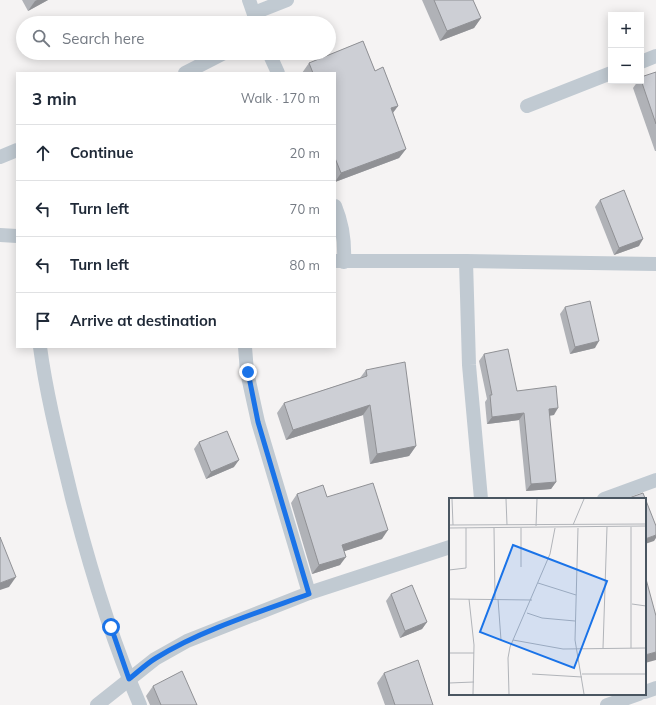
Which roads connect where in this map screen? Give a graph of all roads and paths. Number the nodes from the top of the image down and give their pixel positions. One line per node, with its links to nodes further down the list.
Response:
1 (287, 0): 2 (street)
2 (254, 12)
3 (656, 56): 6 (street)
4 (211, 60): 7 (street)
5 (272, 60): 8 (street)
6 (644, 61)
7 (188, 72)
8 (278, 72)
9 (608, 74): 10 (street)
10 (526, 106)
11 (16, 150): 12 (street)
12 (0, 157)
13 (336, 209): 17 (street)
14 (0, 235): 15 (street)
15 (16, 236)
16 (466, 261): 17 (street); 18 (street); 22 (street)
17 (340, 262)
18 (656, 264)
19 (40, 348): 26 (street)
20 (245, 348): 25 (street)
21 (656, 480): 23 (street)
22 (481, 498)
23 (607, 498)
24 (449, 547): 25 (street)
25 (309, 594): 26 (street)
26 (129, 679): 30 (street); 31 (street)
27 (656, 688): 28 (street)
28 (646, 692)
29 (636, 695): 32 (street)
30 (97, 705)
31 (140, 705)
32 (607, 705)

